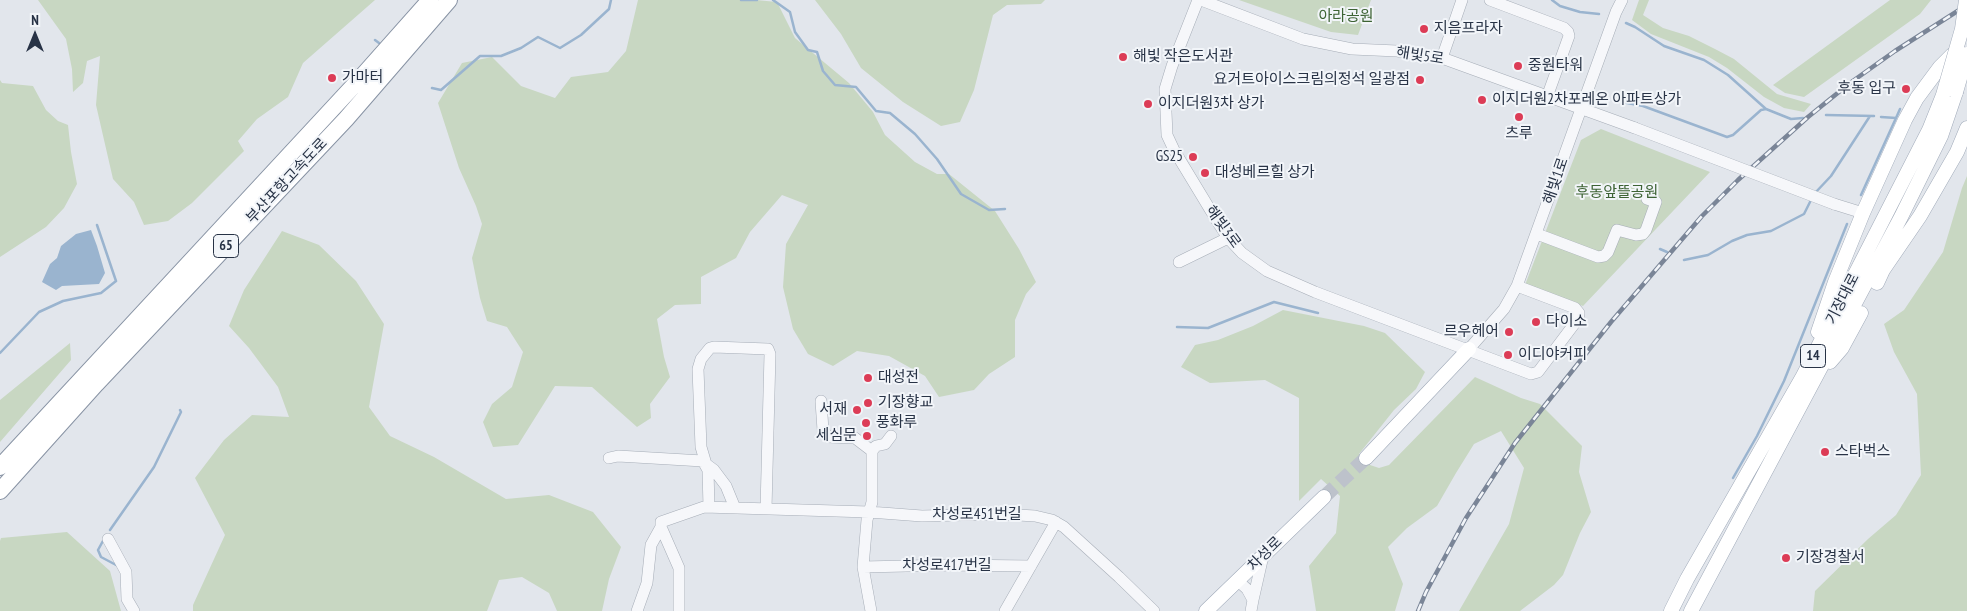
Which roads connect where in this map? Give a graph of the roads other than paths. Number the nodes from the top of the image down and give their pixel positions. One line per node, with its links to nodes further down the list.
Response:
1 (430, 0): 31 (highway, 부산포항고속도로 / 65)
2 (449, 0): 32 (highway, 부산포항고속도로 / 65)
3 (1200, 0): 10 (street, 해빛5로); 20 (street, 해빛3로)
4 (1462, 0): 10 (street)
5 (1490, 0): 14 (street)
6 (1622, 0): 15 (street, 해빛1로)
7 (1966, 0): 13 (main road, 기장대로 / 14, bridge)
8 (1967, 48): 12 (main road)
9 (1967, 54): 13 (main road, 기장대로 / 14, bridge)
10 (1442, 58): 14 (street, 해빛5로)
11 (1964, 66): 12 (main road)
12 (1922, 91): 18 (main road)
13 (1950, 94): 24 (main road, 기장대로 / 14)
14 (1546, 97): 15 (street, 해빛5로)
15 (1581, 110): 18 (street, 해빛5로, bridge); 19 (street, 해빛1로)
16 (1967, 128): 24 (main road)
17 (1648, 199): 19 (street)
18 (1863, 213): 24 (main road)
19 (1537, 234): 22 (street, 해빛1로)
20 (1228, 238): 21 (street); 23 (street, 해빛3로)
21 (1179, 262)
22 (1517, 286): 23 (street, 해빛1로); 23 (street, 해빛3로)
23 (1468, 350): 29 (main road)
24 (1809, 378): 53 (main road, 기장대로 / 14); 54 (main road, 기장대로 / 14)
25 (821, 401): 27 (street)
26 (891, 436): 27 (street)
27 (872, 451): 37 (street)
28 (609, 458): 30 (street)
29 (1366, 458)
30 (706, 464): 34 (street); 35 (street); 36 (street)
31 (0, 467)
32 (0, 491)
33 (1324, 498): 41 (main road, 차성로)
34 (709, 507): 35 (street, 차성로451번길); 39 (street, 차성로451번길)
35 (735, 508): 36 (street, 차성로451번길)
36 (766, 509): 37 (street, 차성로451번길)
37 (869, 512): 38 (street, 차성로451번길); 43 (street)
38 (1056, 522): 42 (street); 51 (street, 차성로451번길)
39 (661, 527): 47 (street); 48 (street)
40 (108, 539): 46 (street)
41 (1263, 555): 44 (main road, 차성로); 45 (street)
42 (1030, 566): 43 (street, 차성로417번길); 50 (street)
43 (863, 567): 49 (street)
44 (1238, 581): 45 (street); 52 (main road, 차성로)
45 (1252, 606)
46 (134, 611)
47 (637, 611)
48 (679, 611)
49 (871, 611)
50 (1005, 611)
51 (1154, 611)
52 (1206, 611)
53 (1671, 611)
54 (1692, 611)

